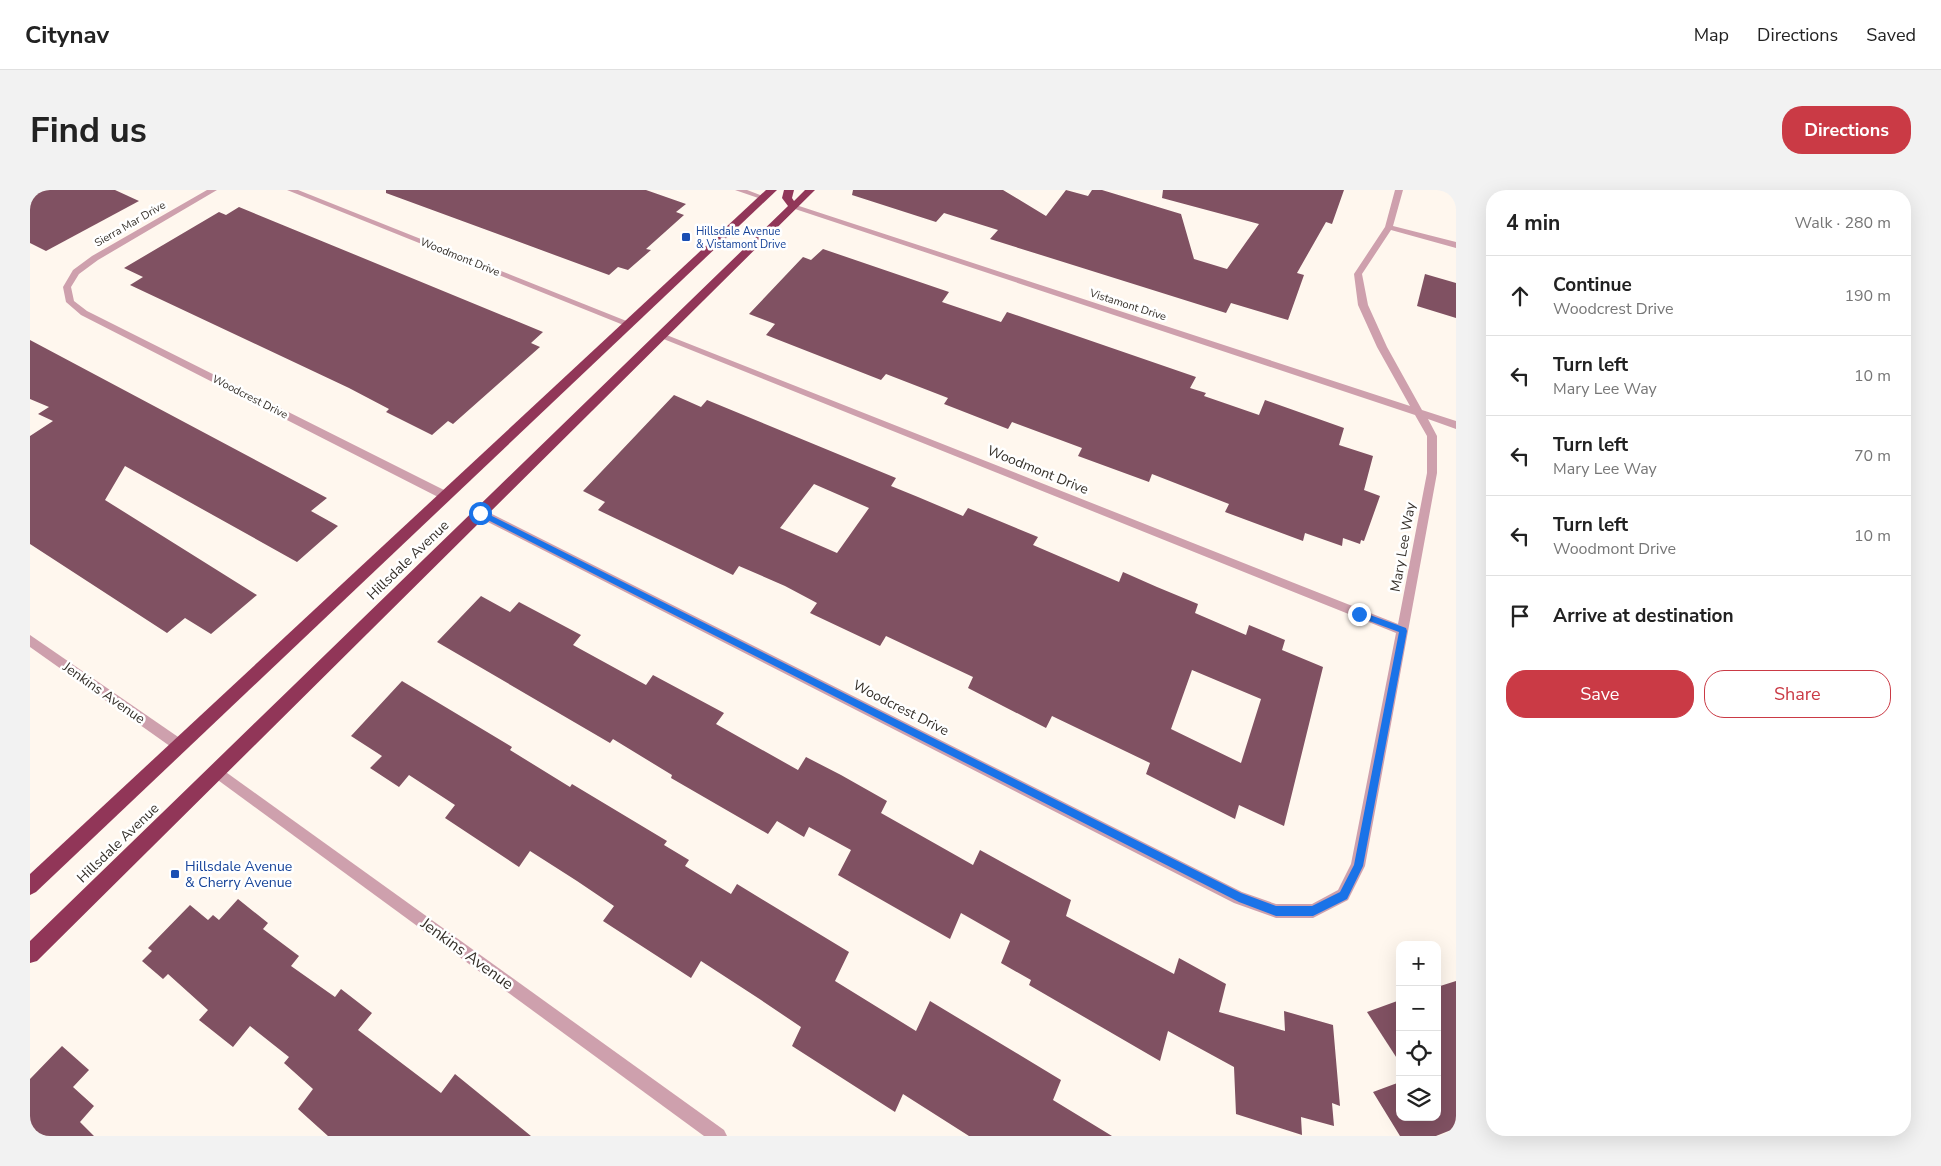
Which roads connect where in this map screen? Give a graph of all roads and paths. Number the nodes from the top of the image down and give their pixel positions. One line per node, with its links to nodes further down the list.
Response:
1 (213, 190): 11 (street, Sierra Mar Drive)
2 (291, 190): 12 (street, Woodmont Drive)
3 (739, 190): 7 (street)
4 (789, 190): 8 (highway)
5 (810, 190): 8 (highway, Hillsdale Avenue)
6 (1400, 190): 9 (street, Mary Lee Way)
7 (768, 194): 12 (highway, Hillsdale Avenue)
8 (793, 207): 13 (highway, Hillsdale Avenue); 14 (street, Vistamont Drive)
9 (1389, 227): 10 (street); 14 (street, Mary Lee Way)
10 (1456, 245)
11 (67, 287): 16 (street, Woodcrest Drive)
12 (629, 324): 16 (highway, Hillsdale Avenue)
13 (661, 336): 17 (highway, Hillsdale Avenue); 18 (street, Woodmont Drive)
14 (1419, 412): 15 (street, Vistamont Drive); 18 (street, Mary Lee Way)
15 (1456, 425)
16 (446, 496): 20 (highway, Hillsdale Avenue)
17 (480, 513): 21 (highway, Hillsdale Avenue); 23 (street, Woodcrest Drive)
18 (1403, 631): 23 (street, Mary Lee Way)
19 (30, 640): 20 (street, Jenkins Avenue)
20 (179, 745): 22 (highway, Hillsdale Avenue)
21 (216, 771): 24 (highway, Hillsdale Avenue); 25 (street, Jenkins Avenue)
22 (30, 886)
23 (1313, 911)
24 (30, 954)
25 (718, 1136)

